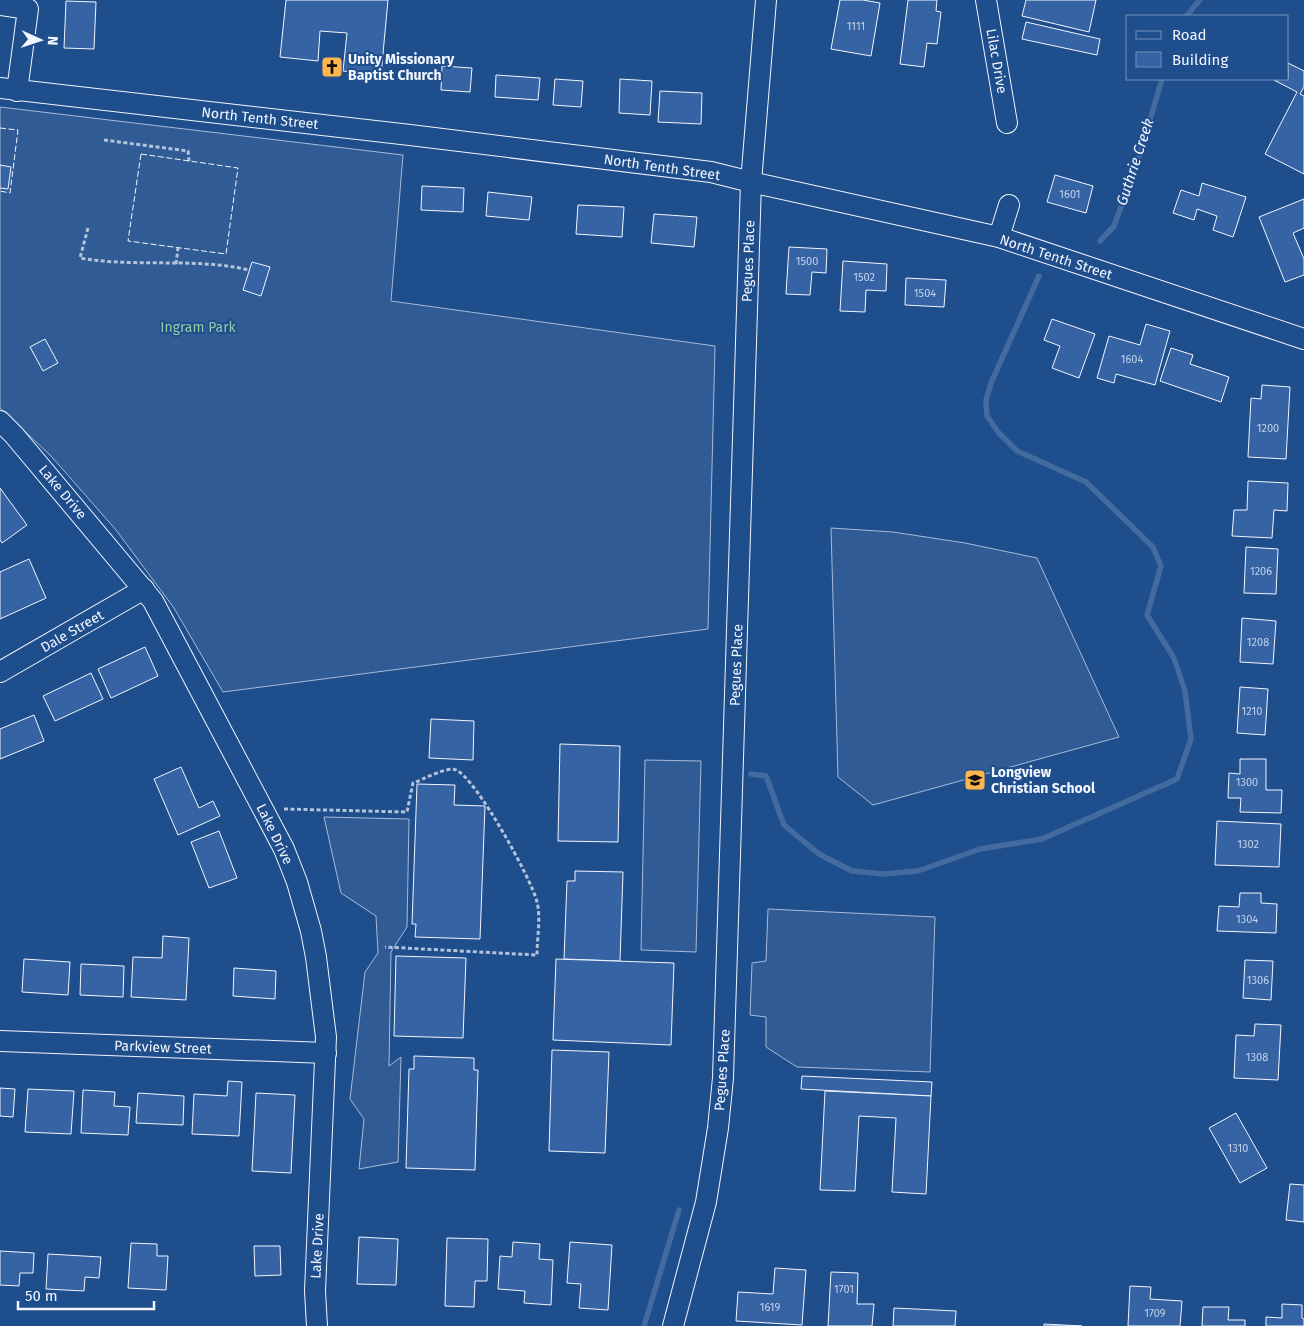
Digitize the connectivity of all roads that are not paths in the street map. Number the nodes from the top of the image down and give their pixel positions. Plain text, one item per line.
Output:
1 (766, 0) edge
2 (986, 0) edge
3 (0, 5) edge
4 (8, 90) edge
5 (1007, 123) dead end
6 (751, 182) junction
7 (1009, 205) dead end
8 (1000, 237) junction
9 (1304, 339) edge
10 (0, 421) edge
11 (144, 589) junction
12 (0, 672) edge
13 (0, 1040) edge
14 (326, 1053) junction
15 (317, 1326) edge
16 (673, 1326) edge

1 - 6 street, Pegues Place
2 - 5 street, Lilac Drive
3 - 4 street
4 - 6 street, North Tenth Street
6 - 8 street, North Tenth Street
6 - 16 street, Pegues Place
7 - 8 street
8 - 9 street, North Tenth Street
10 - 11 street, Lake Drive
11 - 12 street, Dale Street
11 - 14 street, Lake Drive
13 - 14 street, Parkview Street
14 - 15 street, Lake Drive

